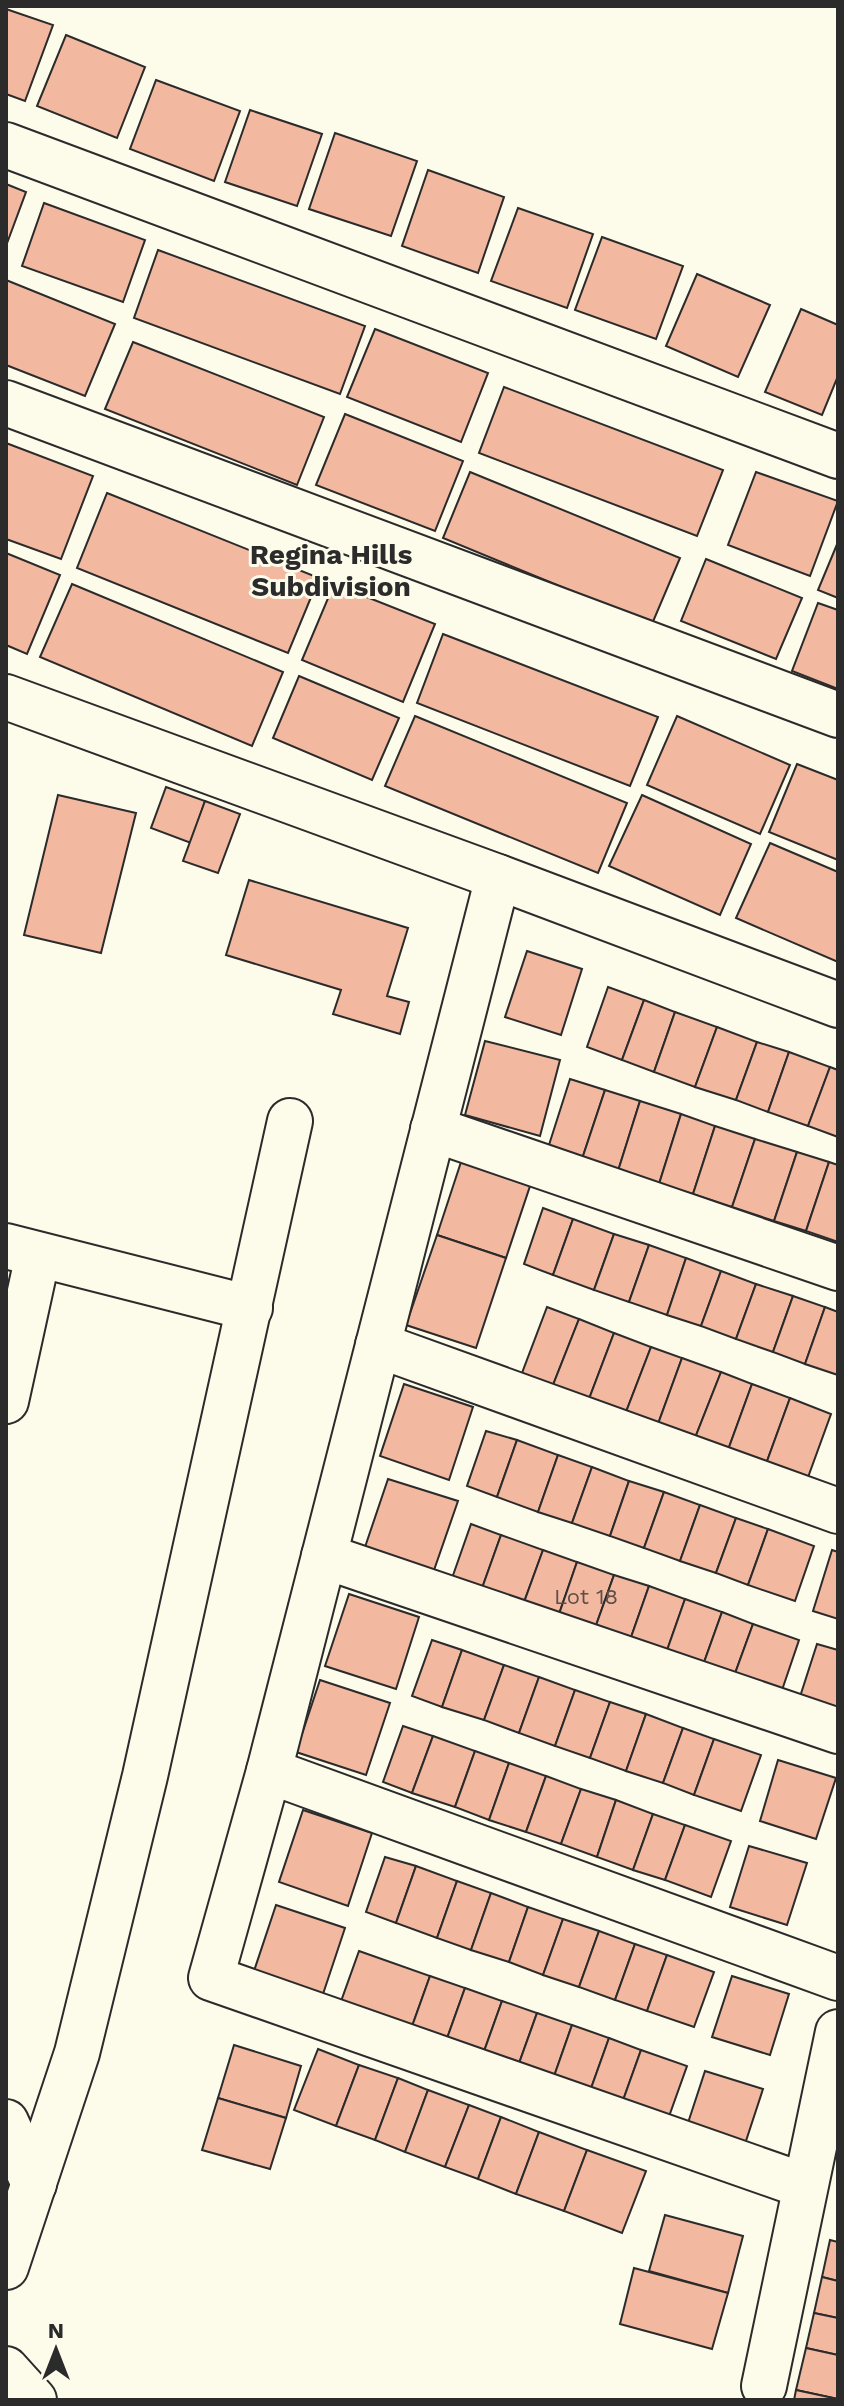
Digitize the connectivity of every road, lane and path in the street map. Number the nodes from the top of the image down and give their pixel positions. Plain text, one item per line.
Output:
1 (6, 145) edge
2 (6, 403) edge
3 (838, 456) edge
4 (6, 697) edge
5 (838, 715) edge
6 (498, 877) junction
7 (838, 1005) edge
8 (290, 1121) dead end
9 (433, 1129) junction
10 (22, 1250) edge
11 (838, 1268) edge
12 (250, 1308) junction
13 (378, 1345) junction
14 (6, 1401) edge
15 (838, 1511) edge
16 (324, 1556) junction
17 (838, 1731) edge
18 (269, 1771) junction
19 (838, 1978) edge
20 (838, 2032) edge
21 (6, 2122) edge
22 (34, 2184) junction
23 (805, 2186) junction
24 (6, 2267) edge
25 (6, 2369) edge
26 (764, 2386) dead end
27 (34, 2400) edge

1 - 3 main road
2 - 5 main road
4 - 6 main road
6 - 7 main road
6 - 9 main road
8 - 12 main road
9 - 11 main road
9 - 13 main road
10 - 12 main road
10 - 14 main road
12 - 22 main road
13 - 15 main road
13 - 16 main road
16 - 17 main road
16 - 18 main road
18 - 19 main road
18 - 23 main road
20 - 23 main road
21 - 22 main road
22 - 24 main road
23 - 26 main road
25 - 27 main road

